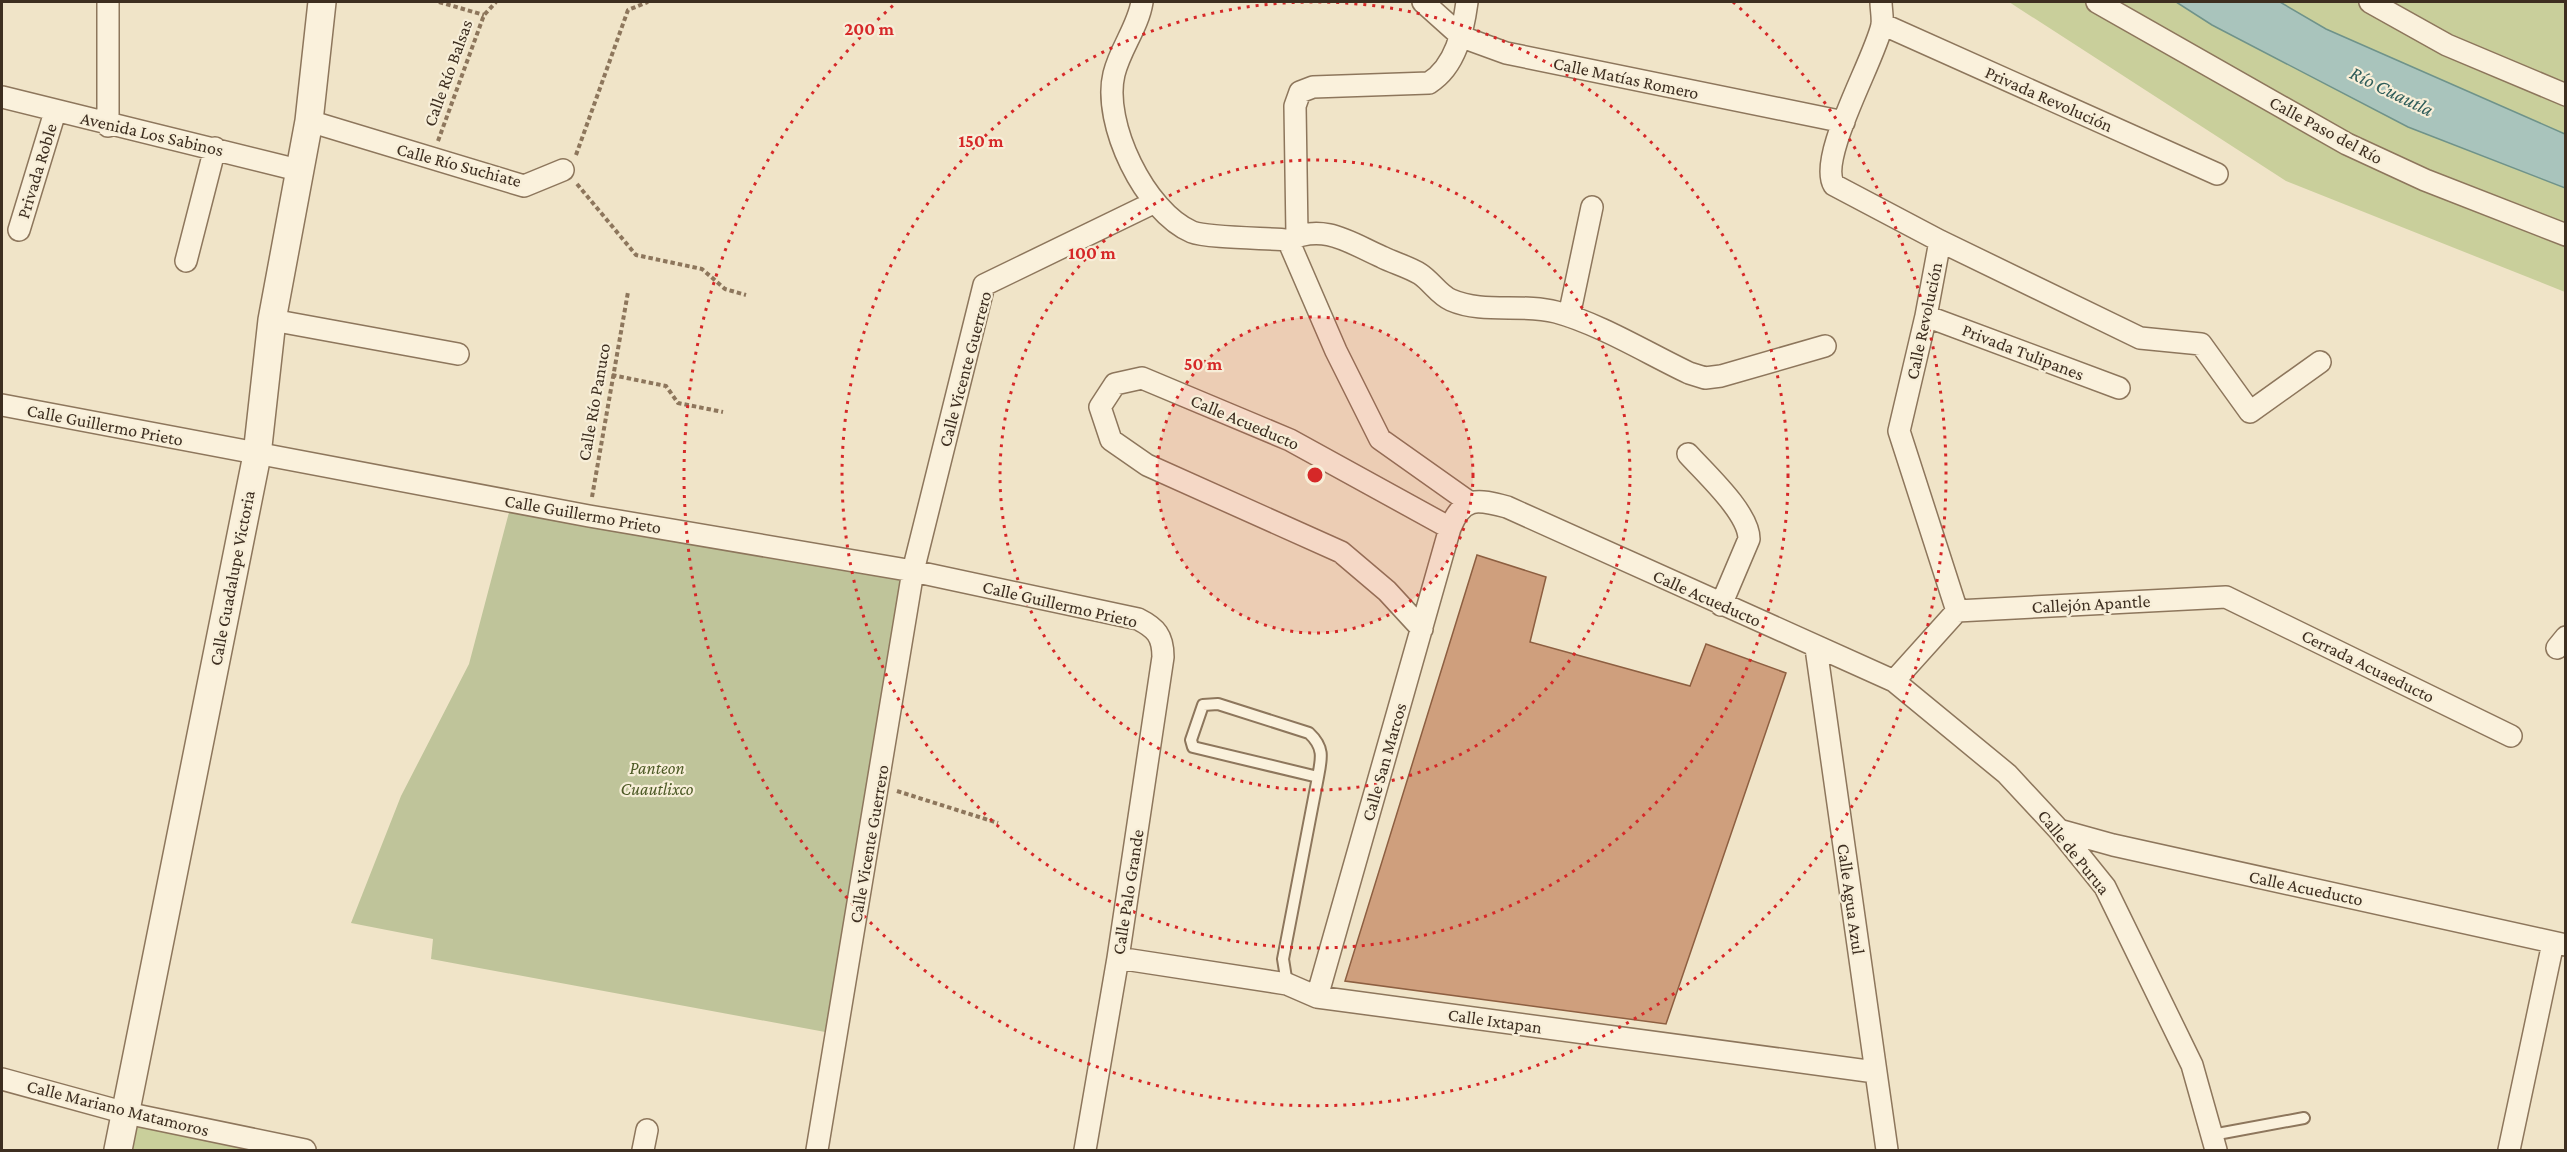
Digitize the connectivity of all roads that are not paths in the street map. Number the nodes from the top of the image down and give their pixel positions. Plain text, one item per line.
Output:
1 (108, 2) edge
2 (322, 2) edge
3 (1142, 2) edge
4 (1424, 2) edge
5 (1467, 2) edge
6 (1881, 2) edge
7 (2097, 2) edge
8 (2370, 2) edge
9 (1882, 24) junction
10 (1462, 37) junction
11 (2565, 95) edge
12 (2, 98) edge
13 (55, 112) junction
14 (309, 121) junction
15 (1844, 122) junction
16 (108, 126) junction
17 (215, 148) junction
18 (563, 170) road end
19 (302, 171) junction
20 (2217, 174) dead end
21 (1153, 203) junction
22 (1592, 207) dead end
23 (19, 230) dead end
24 (2565, 235) edge
25 (1293, 237) junction
26 (1940, 242) junction
27 (186, 261) dead end
28 (1569, 316) junction
29 (1926, 316) junction
30 (272, 320) junction
31 (1825, 346) dead end
32 (458, 354) dead end
33 (2320, 362) dead end
34 (2119, 388) dead end
35 (2, 405) edge
36 (1688, 454) dead end
37 (256, 455) junction
38 (1469, 502) junction
39 (1450, 528) junction
40 (913, 571) junction
41 (2226, 597) joint
42 (1721, 605) junction
43 (1957, 611) junction
44 (1422, 629) junction
45 (1160, 634) joint
46 (1816, 648) junction
47 (1894, 681) junction
48 (2511, 735) dead end
49 (1318, 777) junction
50 (2059, 830) junction
51 (2561, 941) edge
52 (1118, 958) junction
53 (1287, 984) junction
54 (1317, 997) junction
55 (1875, 1072) junction
56 (2, 1079) edge
57 (126, 1113) junction
58 (2304, 1118) dead end
59 (647, 1130) dead end
60 (2214, 1143) edge
61 (118, 1150) edge
62 (305, 1150) edge
63 (643, 1150) edge
64 (817, 1150) edge
65 (1085, 1150) edge
66 (1887, 1150) edge
67 (2509, 1150) edge

1 - 16 street
2 - 14 street, Calle Guadalupe Victoria
3 - 21 street
4 - 10 street, Calle Matías Romero
5 - 10 street
6 - 9 street, Calle Revolución
7 - 24 street, Calle Paso del Río
8 - 11 street
9 - 15 street, Calle Revolución
9 - 20 street, Privada Revolución
10 - 15 street, Calle Matías Romero
10 - 25 street
12 - 13 street, Avenida Los Sabinos
13 - 16 street, Avenida Los Sabinos
13 - 23 street, Privada Roble
14 - 18 street, Calle Río Suchiate
14 - 19 street, Calle Guadalupe Victoria
15 - 26 street, Calle Revolución
16 - 17 street, Avenida Los Sabinos
17 - 19 street, Avenida Los Sabinos
17 - 27 street
19 - 30 street, Calle Guadalupe Victoria
21 - 25 street
21 - 40 street, Calle Vicente Guerrero
22 - 28 street
25 - 28 street
25 - 38 street
26 - 29 street, Calle Revolución
26 - 33 street
28 - 31 street
29 - 34 street, Privada Tulipanes
29 - 43 street, Calle Revolución
30 - 32 street
30 - 37 street, Calle Guadalupe Victoria
35 - 37 street, Calle Guillermo Prieto
36 - 42 street
37 - 40 street, Calle Guillermo Prieto
37 - 57 street, Calle Guadalupe Victoria
38 - 39 street
38 - 42 street, Calle Acueducto
39 - 44 street, Calle San Marcos
39 - 44 street, Calle Acueducto
40 - 45 street, Calle Guillermo Prieto
40 - 64 street, Calle Vicente Guerrero
41 - 43 street, Callejón Apantle
41 - 48 street, Cerrada Acuaeducto
42 - 46 street, Calle Acueducto
43 - 47 street
44 - 54 street, Calle San Marcos
45 - 52 street, Calle Palo Grande
46 - 47 street, Calle de Purua
46 - 55 street, Calle Agua Azul
47 - 50 street, Calle de Purua
49 - 49 lane
49 - 53 lane
50 - 51 street, Calle Acueducto
50 - 60 street, Calle de Purua
51 - 67 street
52 - 53 street, Calle Ixtapan
52 - 65 street, Calle Palo Grande
53 - 54 street, Calle Ixtapan
54 - 55 street, Calle Ixtapan
55 - 66 street, Calle Agua Azul
56 - 57 street, Calle Mariano Matamoros
57 - 61 street, Calle Guadalupe Victoria
57 - 62 street, Calle Mariano Matamoros
58 - 60 lane
59 - 63 street

